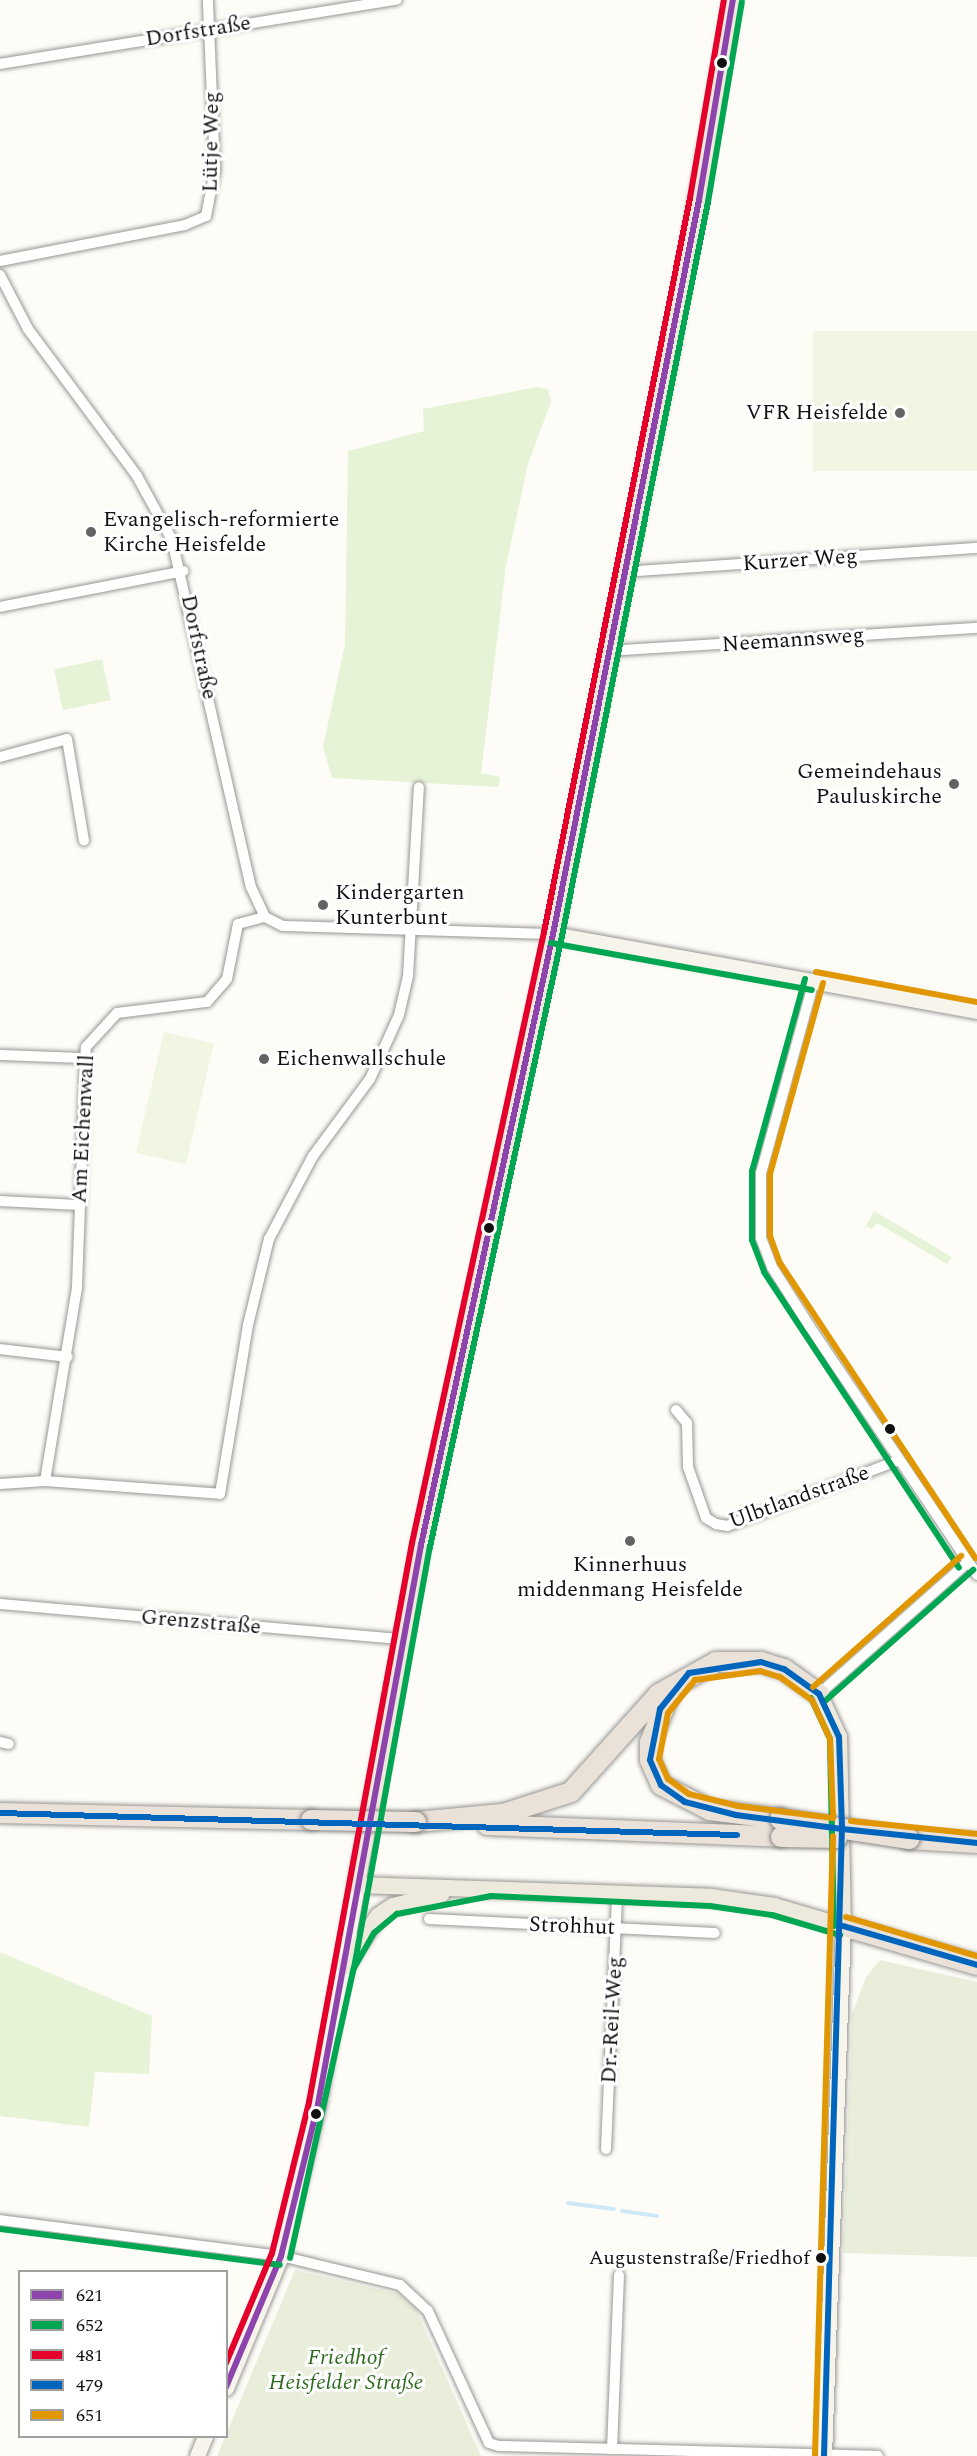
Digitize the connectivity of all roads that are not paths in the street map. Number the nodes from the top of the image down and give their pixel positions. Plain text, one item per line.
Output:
1 (208, 0) edge
2 (397, 0) edge
3 (734, 0) edge
4 (210, 28) junction
5 (0, 64) edge
6 (0, 261) edge
7 (0, 275) edge
8 (977, 548) edge
9 (183, 572) junction
10 (624, 572) junction
11 (0, 607) edge
12 (977, 628) edge
13 (608, 651) junction
14 (0, 757) edge
15 (419, 787) dead end
16 (84, 841) dead end
17 (265, 917) junction
18 (411, 929) junction
19 (553, 934) junction
20 (814, 981) junction
21 (977, 1011) edge
22 (0, 1055) edge
23 (83, 1058) junction
24 (0, 1201) edge
25 (78, 1205) junction
26 (0, 1349) edge
27 (68, 1357) junction
28 (676, 1410) dead end
29 (899, 1460) junction
30 (45, 1480) junction
31 (0, 1484) edge
32 (967, 1563) junction
33 (977, 1575) edge
34 (0, 1604) edge
35 (402, 1639) junction
36 (689, 1674) junction
37 (819, 1694) junction
38 (0, 1813) edge
39 (416, 1822) junction
40 (780, 1828) junction
41 (977, 1843) edge
42 (357, 1885) junction
43 (490, 1887) junction
44 (617, 1892) junction
45 (429, 1919) dead end
46 (843, 1926) junction
47 (617, 1928) junction
48 (715, 1933) dead end
49 (977, 1965) edge
50 (345, 1966) junction
51 (606, 2149) dead end
52 (0, 2220) edge
53 (281, 2256) junction
54 (619, 2275) dead end
55 (228, 2383) edge
56 (204, 2438) edge
57 (612, 2449) junction
58 (824, 2455) edge
59 (197, 2456) edge
60 (878, 2456) edge

1 - 4 street, Lütje Weg
2 - 4 street, Dorfstraße
3 - 10 main road
4 - 5 street, Dorfstraße
4 - 6 street, Lütje Weg
7 - 9 street, Dorfstraße
8 - 10 street, Kurzer Weg
9 - 11 street
9 - 17 street, Dorfstraße
10 - 13 main road
12 - 13 street, Neemannsweg
13 - 19 main road
14 - 16 street
15 - 18 street
17 - 18 street
17 - 23 street, Am Eichenwall
18 - 19 street
18 - 30 street
19 - 20 street
19 - 35 main road
20 - 21 street
20 - 29 street
22 - 23 street
23 - 25 street, Am Eichenwall
24 - 25 street
25 - 27 street, Am Eichenwall
26 - 27 street
27 - 30 street, Am Eichenwall
28 - 29 street, Ulbtlandstraße
29 - 32 street
30 - 31 street
32 - 33 street
32 - 37 street
34 - 35 street, Grenzstraße
35 - 42 main road
36 - 37 highway
36 - 39 highway
36 - 40 highway
37 - 46 main road
38 - 39 highway, bridge
39 - 40 highway
40 - 41 highway, bridge
42 - 43 main road, Strohhut
42 - 50 street
43 - 44 main road, Strohhut
43 - 50 main road
44 - 46 main road, Strohhut
44 - 47 street, Dr.-Reil-Weg
45 - 47 street, Strohhut
46 - 49 highway
46 - 58 street
47 - 48 street, Strohhut
47 - 51 street, Dr.-Reil-Weg
50 - 53 street
52 - 53 street
53 - 55 street
53 - 57 street
54 - 57 street
56 - 59 street
57 - 58 street
58 - 60 street

